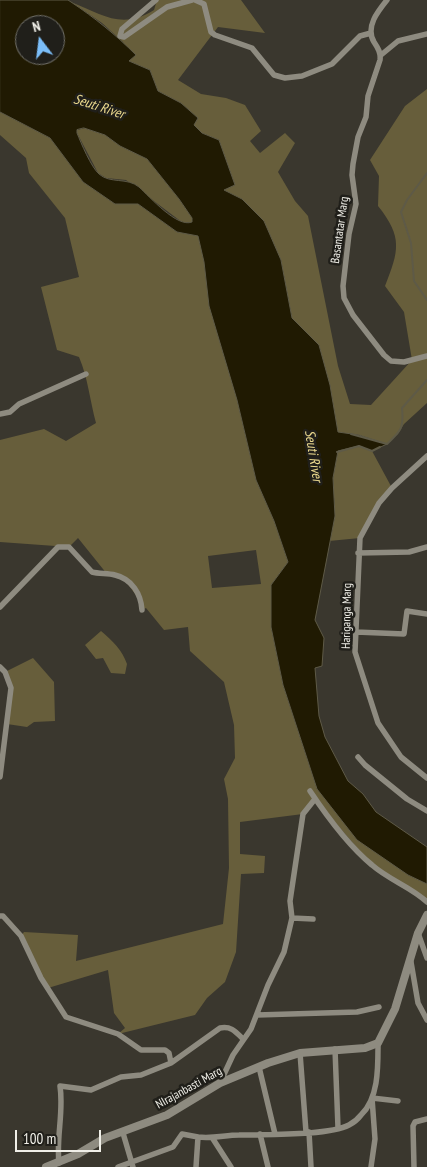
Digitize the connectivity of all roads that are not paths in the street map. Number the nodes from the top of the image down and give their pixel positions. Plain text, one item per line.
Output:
1 (156, 0) edge
2 (193, 0) edge
3 (388, 0) edge
4 (370, 32) junction
5 (427, 34) edge
6 (381, 55) junction
7 (427, 356) edge
8 (86, 374) dead end
9 (0, 414) edge
10 (427, 456) edge
11 (427, 547) edge
12 (358, 553) junction
13 (0, 607) edge
14 (142, 610) dead end
15 (427, 614) edge
16 (356, 632) junction
17 (0, 667) edge
18 (358, 757) dead end
19 (0, 776) edge
20 (427, 778) edge
21 (310, 791) dead end
22 (315, 799) junction
23 (427, 811) edge
24 (427, 902) edge
25 (0, 916) edge
26 (292, 918) junction
27 (314, 919) dead end
28 (426, 919) edge
29 (418, 934) junction
30 (427, 958) edge
31 (411, 962) junction
32 (379, 1007) dead end
33 (257, 1015) junction
34 (427, 1020) edge
35 (243, 1039) junction
36 (378, 1043) junction
37 (336, 1049) junction
38 (300, 1053) junction
39 (171, 1063) junction
40 (259, 1068) junction
41 (220, 1083) junction
42 (372, 1098) junction
43 (398, 1101) dead end
44 (427, 1119) edge
45 (338, 1128) junction
46 (308, 1132) junction
47 (123, 1133) junction
48 (260, 1134) junction
49 (274, 1134) junction
50 (198, 1136) junction
51 (213, 1139) junction
52 (60, 1164) junction
53 (132, 1165) edge
54 (46, 1167) edge
55 (118, 1167) edge
56 (196, 1167) edge
57 (231, 1167) edge
58 (268, 1167) edge
59 (311, 1167) edge
60 (371, 1167) edge
61 (414, 1167) edge

1 - 2 street
2 - 4 street
3 - 4 street
4 - 6 street
5 - 6 street
6 - 7 street, Basantatar Marg
8 - 9 street
10 - 12 street, Hariganga Marg
11 - 12 street
12 - 16 street, Hariganga Marg
13 - 14 street
15 - 16 street
16 - 20 street, Hariganga Marg
17 - 19 street
18 - 23 street
21 - 22 street
22 - 24 street
22 - 26 street
25 - 39 street
26 - 27 street
26 - 33 street
28 - 29 street
29 - 30 street
29 - 31 street
31 - 34 street
31 - 36 street
32 - 33 street
33 - 35 street
35 - 39 street
35 - 41 street
36 - 37 street, NIrajanbasti Marg
36 - 42 street
37 - 38 street, NIrajanbasti Marg
37 - 45 street
38 - 40 street, NIrajanbasti Marg
38 - 46 street
39 - 52 street
40 - 41 street, NIrajanbasti Marg
40 - 49 street
41 - 47 street, NIrajanbasti Marg
42 - 43 street
42 - 45 street
42 - 60 street
44 - 61 street
45 - 46 street
46 - 49 street
46 - 59 street
47 - 52 street, NIrajanbasti Marg
47 - 53 street
48 - 49 street
48 - 51 street
48 - 58 street
50 - 51 street
50 - 53 street
50 - 56 street
51 - 57 street
52 - 54 street, NIrajanbasti Marg
53 - 55 street

